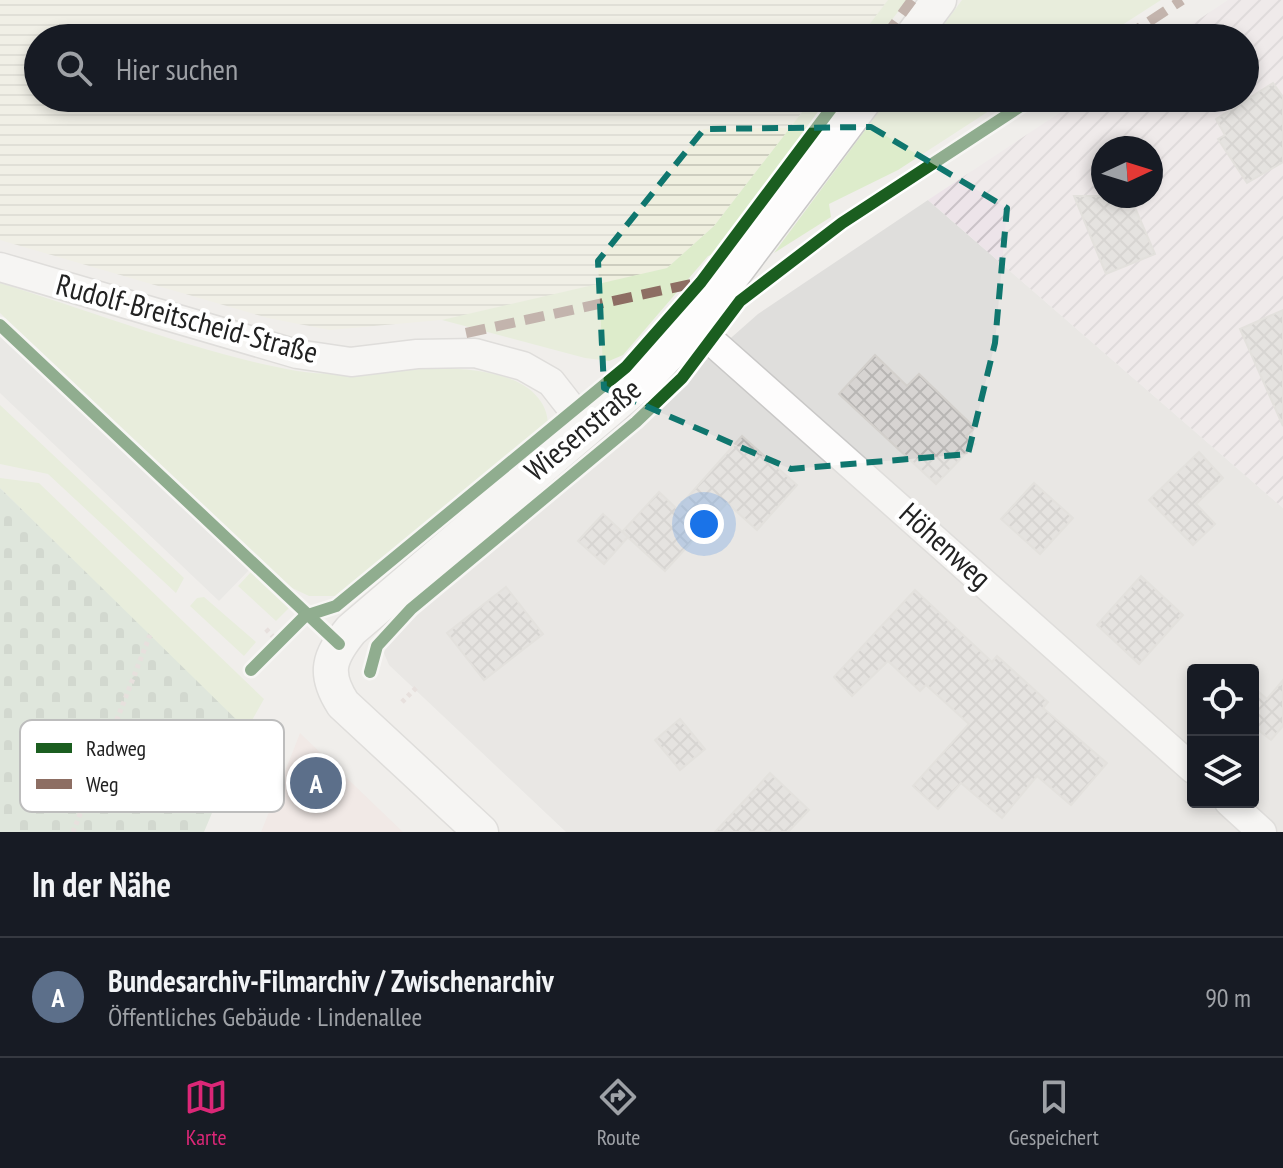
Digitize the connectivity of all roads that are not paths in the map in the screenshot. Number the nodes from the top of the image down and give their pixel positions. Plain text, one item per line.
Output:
1 (939, 0) edge
2 (921, 24) edge
3 (855, 112) edge
4 (0, 267) edge
5 (692, 329) junction
6 (587, 428) junction
7 (1187, 764) edge
8 (1236, 808) edge
9 (481, 832) edge
10 (1262, 832) edge

1 - 2 street
3 - 5 street, Wiesenstraße
4 - 6 street, Rudolf-Breitscheid-Straße
5 - 6 street, Wiesenstraße
5 - 7 street, Höhenweg
6 - 9 street, Wiesenstraße
8 - 10 street

